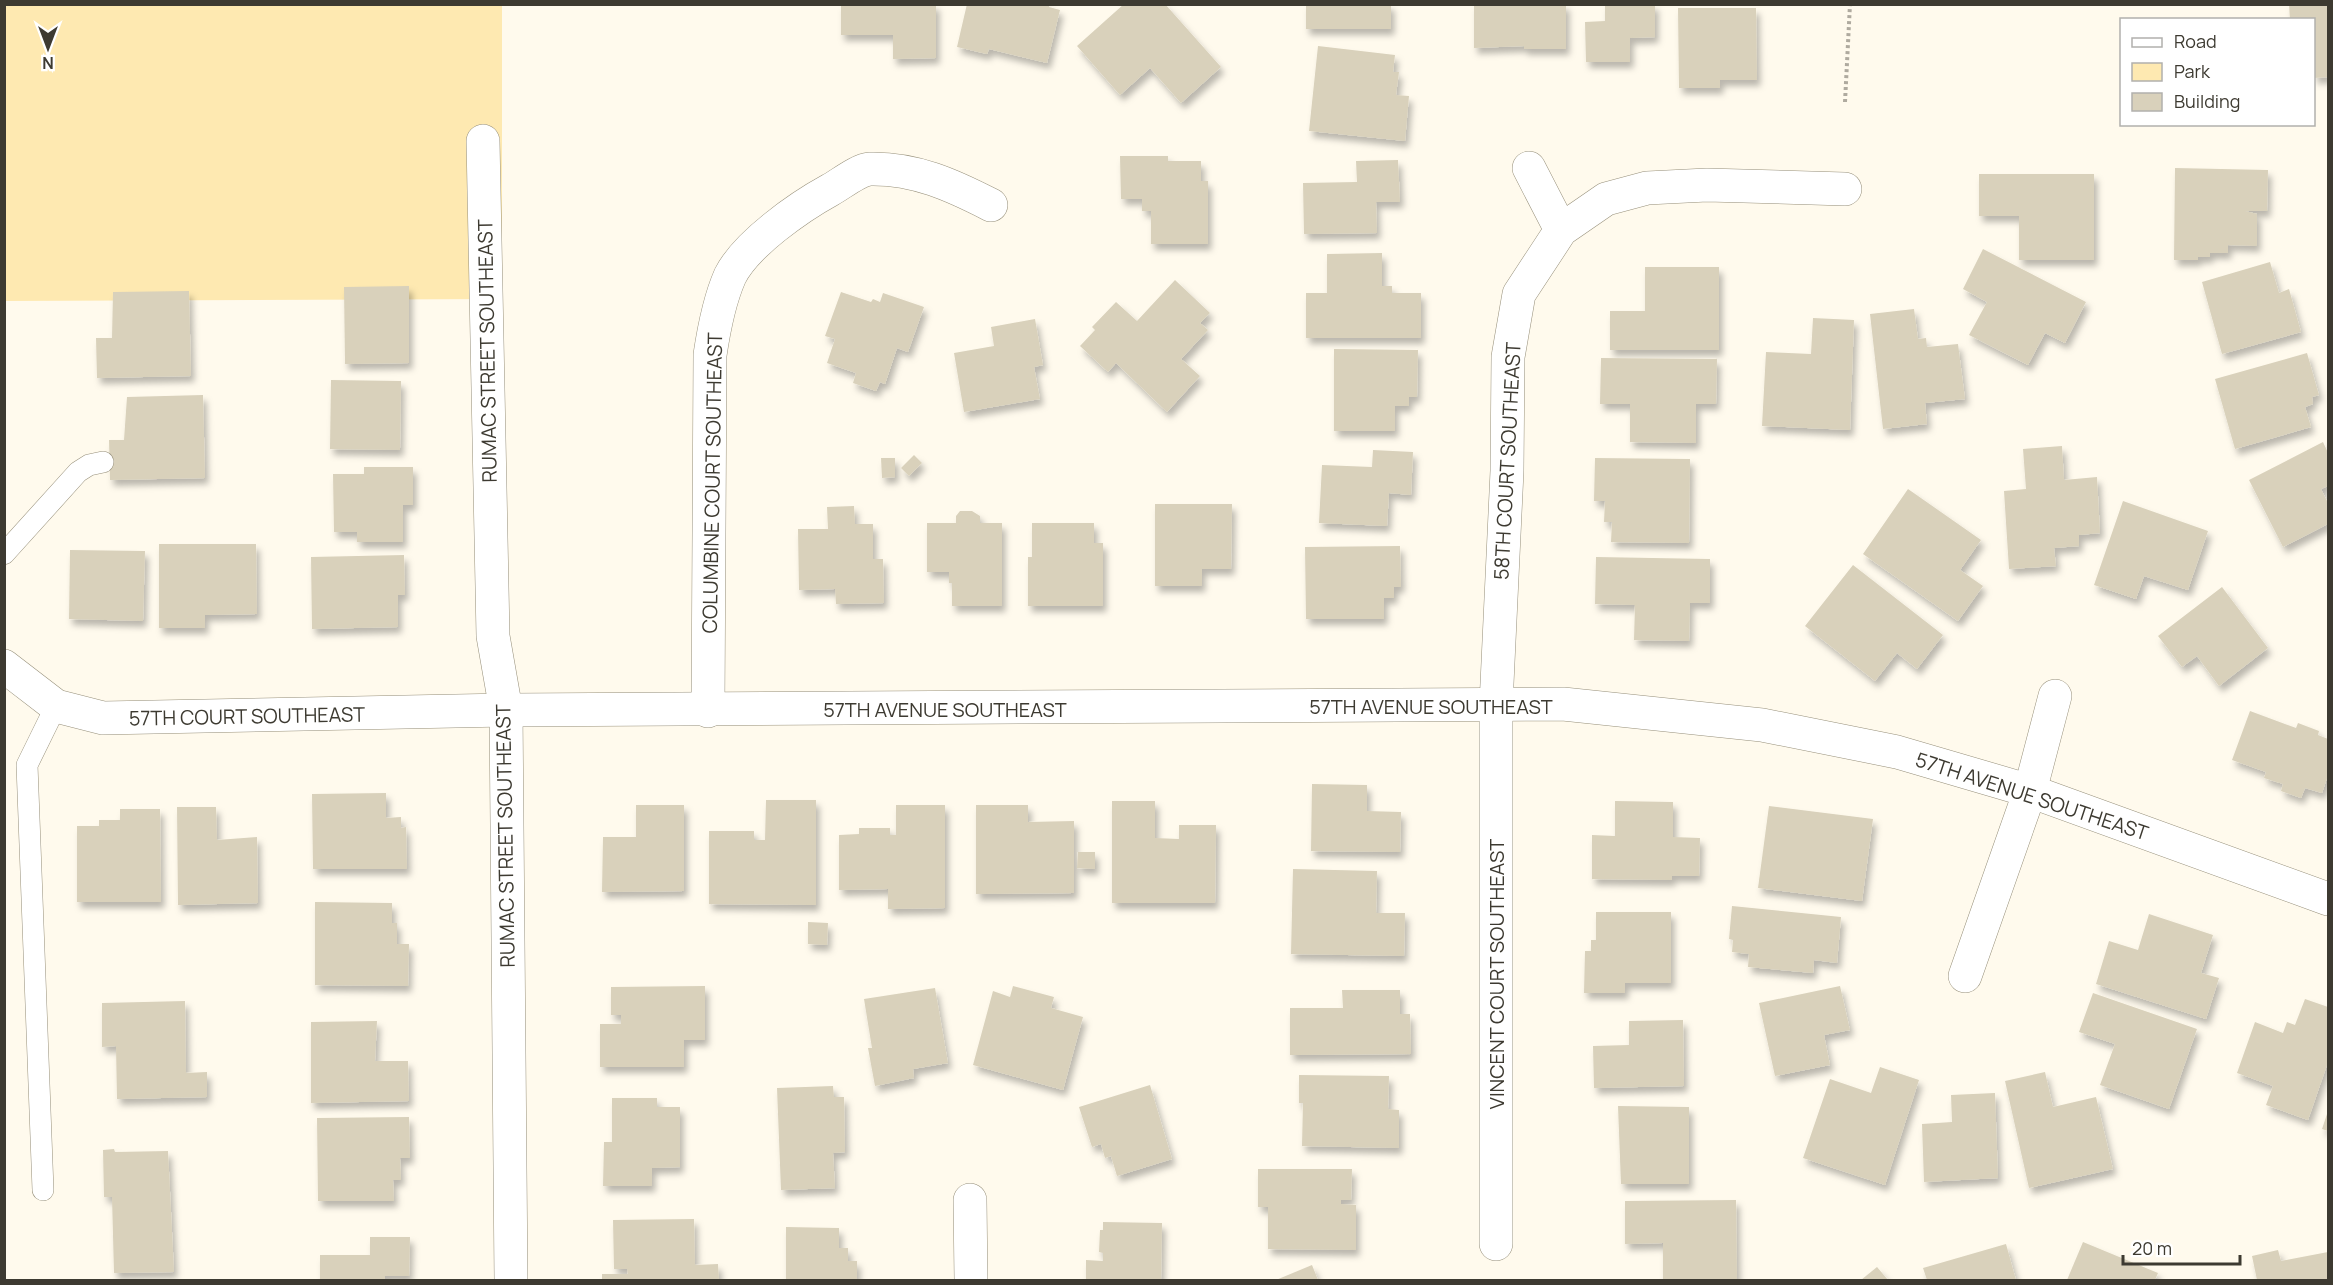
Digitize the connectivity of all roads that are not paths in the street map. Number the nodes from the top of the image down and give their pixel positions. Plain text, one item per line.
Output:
1 (483, 141) dead end
2 (1529, 168) dead end
3 (1845, 189) dead end
4 (991, 205) dead end
5 (1561, 230) junction
6 (103, 462) dead end
7 (4, 554) edge
8 (4, 666) edge
9 (2055, 696) dead end
10 (1496, 705) junction
11 (56, 706) junction
12 (506, 710) junction
13 (708, 711) junction
14 (2030, 791) junction
15 (2328, 899) edge
16 (1965, 976) dead end
17 (43, 1190) dead end
18 (970, 1200) dead end
19 (1496, 1244) dead end
20 (511, 1281) edge
21 (971, 1281) edge

1 - 12 street, RUMAC STREET SOUTHEAST
2 - 5 street
3 - 5 street, 58TH COURT SOUTHEAST
4 - 13 street, COLUMBINE COURT SOUTHEAST
5 - 10 street, 58TH COURT SOUTHEAST
6 - 7 lane
8 - 11 street, 57TH COURT SOUTHEAST
9 - 14 street
10 - 13 street, 57TH AVENUE SOUTHEAST
10 - 14 street, 57TH AVENUE SOUTHEAST
10 - 19 street, VINCENT COURT SOUTHEAST
11 - 12 street, 57TH COURT SOUTHEAST
11 - 17 lane
12 - 13 street, 57TH AVENUE SOUTHEAST
12 - 20 street, RUMAC STREET SOUTHEAST
14 - 15 street, 57TH AVENUE SOUTHEAST
14 - 16 street
18 - 21 street

